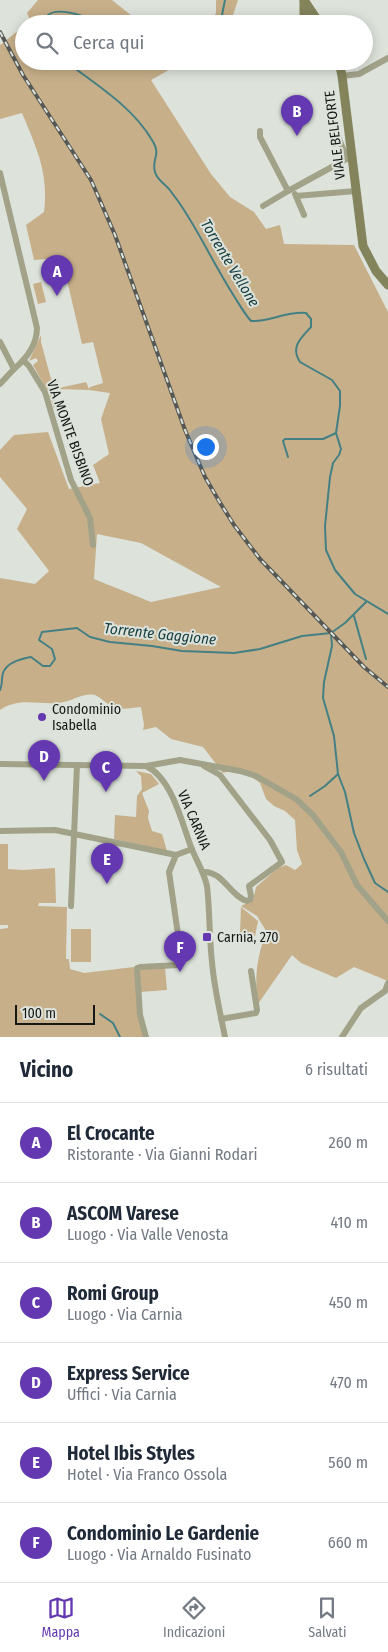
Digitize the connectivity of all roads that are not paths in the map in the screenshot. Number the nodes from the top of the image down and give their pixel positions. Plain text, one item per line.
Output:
1 (304, 0) edge
2 (308, 12) junction
3 (307, 15) edge
4 (311, 15) edge
5 (388, 58) edge
6 (373, 66) edge
7 (338, 70) edge
8 (341, 70) edge
9 (366, 70) edge
10 (342, 76) junction
11 (260, 131) dead end
12 (334, 144) dead end
13 (350, 156) junction
14 (0, 173) edge
15 (291, 190) junction
16 (356, 191) junction
17 (296, 196) junction
18 (263, 206) dead end
19 (304, 215) dead end
20 (385, 282) edge
21 (388, 291) edge
22 (0, 342) edge
23 (24, 361) junction
24 (14, 369) junction
25 (0, 384) edge
26 (93, 546) dead end
27 (196, 762) junction
28 (0, 764) edge
29 (77, 765) junction
30 (146, 766) junction
31 (0, 831) edge
32 (74, 834) junction
33 (192, 849) junction
34 (176, 855) junction
35 (203, 872) junction
36 (71, 906) dead end
37 (388, 921) edge
38 (251, 971) dead end
39 (388, 983) edge
40 (221, 1019) junction
41 (146, 1037) edge
42 (225, 1037) edge
43 (342, 1037) edge

1 - 2 main road
2 - 3 main road
2 - 4 main road
5 - 6 street
7 - 10 main road, VIALE BELFORTE
8 - 10 main road, VIALE BELFORTE
9 - 10 street
10 - 13 main road, VIALE BELFORTE
11 - 15 street
12 - 13 street
13 - 15 street
13 - 16 main road, VIALE BELFORTE
14 - 23 street
15 - 17 street
15 - 18 street
16 - 17 street, VIALE BELFORTE
16 - 20 main road, VIALE BELFORTE
17 - 19 street
20 - 21 street
22 - 24 street
23 - 24 street
23 - 26 street, VIA MONTE BISBINO
24 - 25 street
27 - 30 street
27 - 35 street
27 - 37 street
28 - 29 street
29 - 30 street
29 - 32 street
30 - 33 street, VIA CARNIA
31 - 32 street
32 - 34 street
32 - 36 street
33 - 34 street
33 - 35 street, VIA CARNIA
34 - 41 street
35 - 40 street, VIA CARNIA
38 - 40 street
39 - 43 street
40 - 42 street, VIA CARNIA

